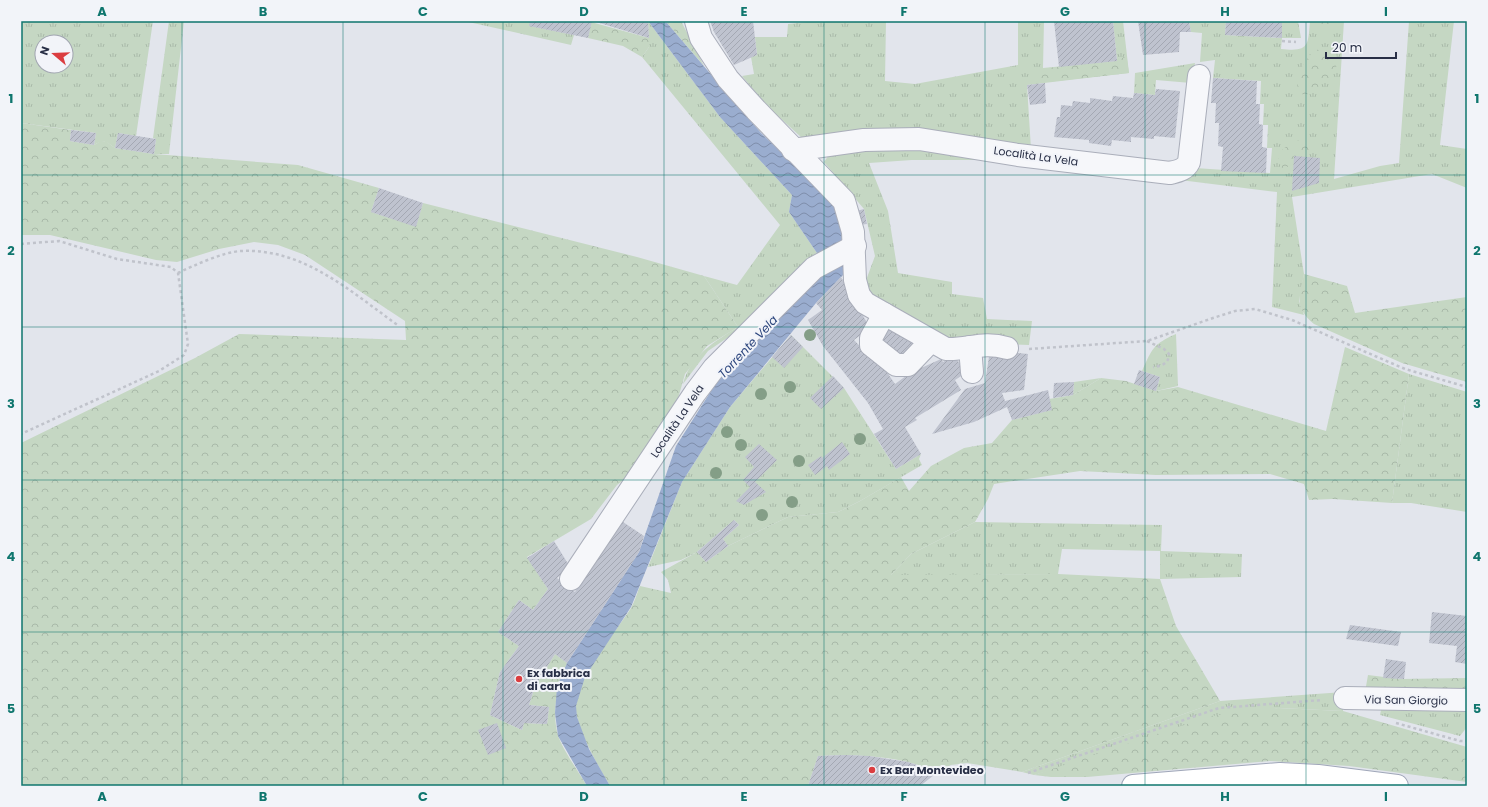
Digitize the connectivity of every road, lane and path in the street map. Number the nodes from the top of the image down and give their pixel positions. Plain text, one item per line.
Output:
1 (696, 21) edge
2 (1282, 41) dead end
3 (1296, 42) dead end
4 (1199, 76) dead end
5 (793, 150) junction
6 (21, 244) edge
7 (849, 249) junction
8 (178, 273) junction
9 (884, 314) junction
10 (399, 326) dead end
11 (1147, 341) junction
12 (930, 342) junction
13 (970, 347) junction
14 (1007, 348) joint
15 (1152, 368) dead end
16 (972, 372) dead end
17 (1467, 388) edge
18 (21, 434) edge
19 (571, 579) dead end
20 (1345, 698) joint
21 (1467, 700) edge
22 (1393, 722) dead end
23 (1467, 741) edge
24 (1028, 773) dead end
25 (1134, 786) edge
26 (1397, 786) edge

1 - 5 street
2 - 3 path
4 - 5 street, Località La Vela
5 - 7 street
6 - 8 path
7 - 9 street
7 - 19 street, Località La Vela
8 - 10 path
8 - 18 path
9 - 12 street
9 - 12 street
11 - 14 path
11 - 15 path
11 - 17 path
12 - 13 street
13 - 14 street
13 - 16 street
20 - 21 street, Via San Giorgio
20 - 24 path
22 - 23 path
25 - 26 main road

